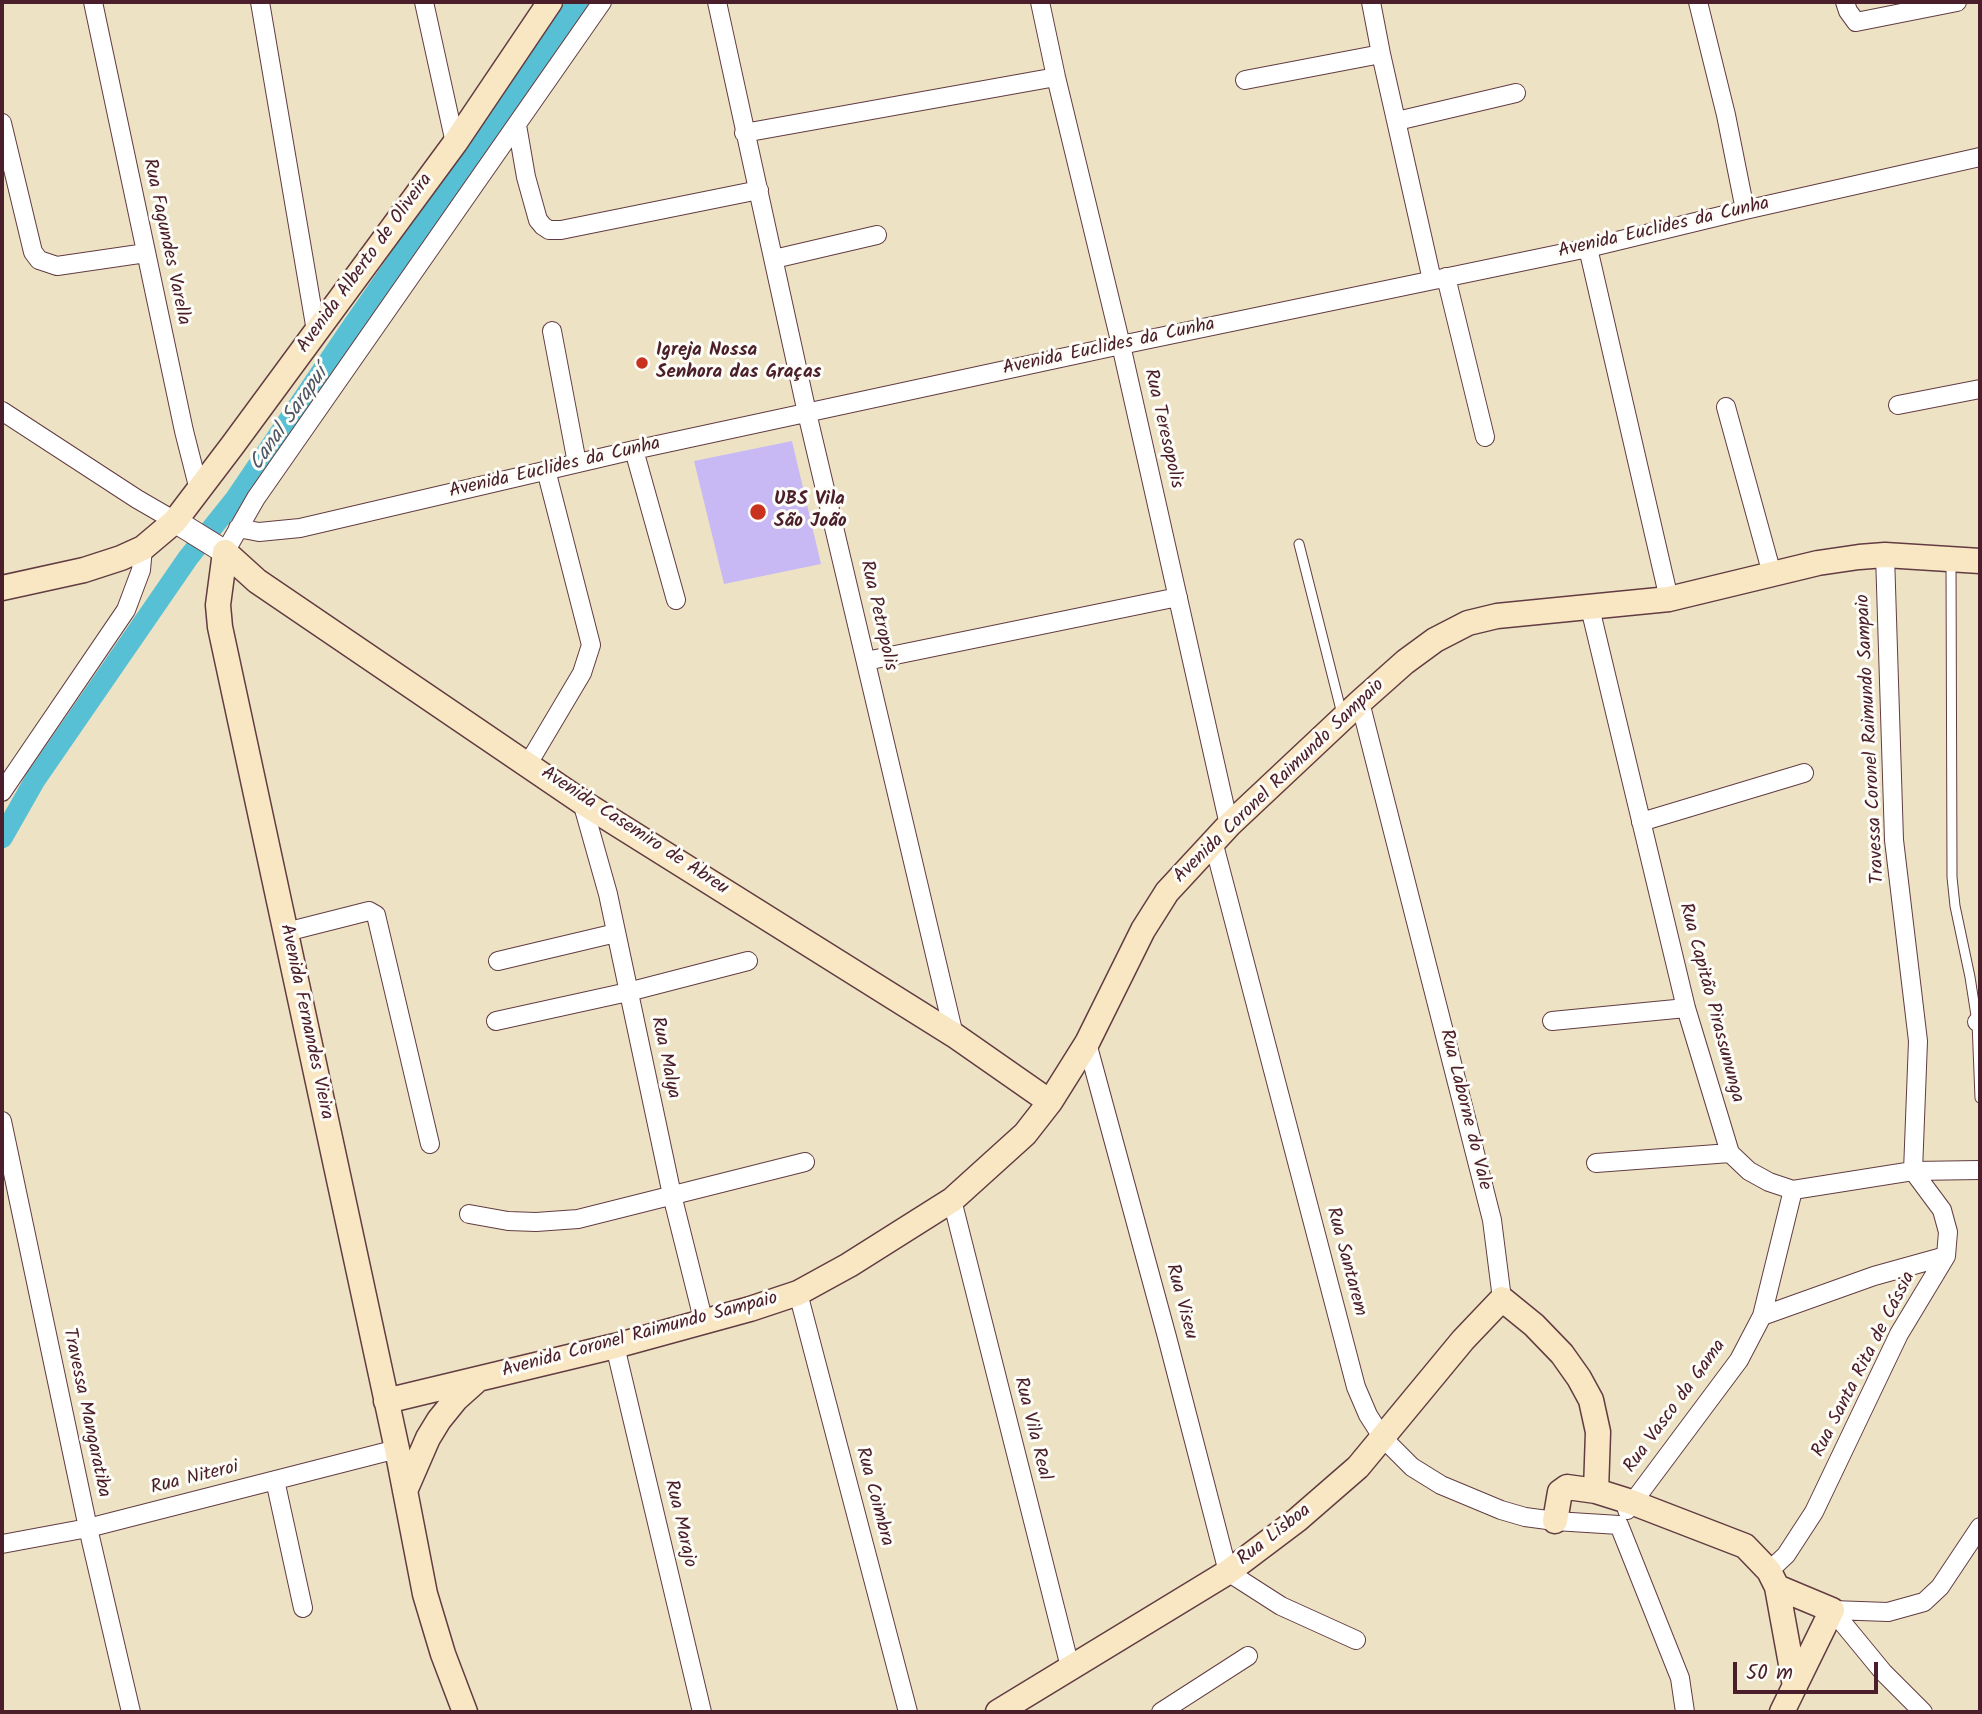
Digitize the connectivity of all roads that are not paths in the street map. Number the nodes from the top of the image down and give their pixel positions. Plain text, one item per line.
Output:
1 (93, 2) edge
2 (260, 2) edge
3 (424, 2) edge
4 (550, 2) edge
5 (602, 2) edge
6 (717, 2) edge
7 (1040, 2) edge
8 (1371, 2) edge
9 (1698, 2) edge
10 (1956, 2) edge
11 (1849, 10) edge
12 (1381, 54) junction
13 (1056, 77) junction
14 (1245, 80) dead end
15 (1516, 93) dead end
16 (1397, 121) junction
17 (2, 123) edge
18 (517, 125) junction
19 (744, 133) junction
20 (454, 143) junction
21 (4, 150) edge
22 (1980, 157) edge
23 (759, 190) junction
24 (1745, 209) junction
25 (877, 234) dead end
26 (1588, 248) junction
27 (146, 253) junction
28 (774, 259) junction
29 (1439, 279) junction
30 (316, 331) junction
31 (552, 331) dead end
32 (1121, 345) junction
33 (1980, 389) edge
34 (1898, 405) dead end
35 (1726, 407) dead end
36 (2, 411) edge
37 (807, 414) junction
38 (1485, 437) dead end
39 (634, 450) junction
40 (577, 463) junction
41 (546, 470) junction
42 (199, 490) junction
43 (182, 525) junction
44 (238, 528) junction
45 (1299, 544) dead end
46 (142, 548) junction
47 (219, 548) junction
48 (1885, 555) junction
49 (1951, 558) junction
50 (1980, 561) edge
51 (1772, 574) junction
52 (2, 588) edge
53 (1178, 597) junction
54 (1668, 599) junction
55 (676, 600) dead end
56 (1590, 608) junction
57 (866, 661) junction
58 (1352, 710) junction
59 (528, 764) junction
60 (1804, 773) dead end
61 (2, 792) edge
62 (583, 802) junction
63 (1641, 822) junction
64 (1221, 834) junction
65 (286, 932) junction
66 (616, 933) junction
67 (498, 961) dead end
68 (748, 961) dead end
69 (628, 992) junction
70 (1686, 1008) junction
71 (496, 1021) dead end
72 (1552, 1021) dead end
73 (1979, 1022) edge
74 (954, 1035) junction
75 (1087, 1043) junction
76 (1980, 1098) edge
77 (1050, 1102) junction
78 (2, 1121) edge
79 (430, 1144) dead end
80 (1730, 1153) junction
81 (806, 1162) dead end
82 (1596, 1163) dead end
83 (1980, 1170) edge
84 (1913, 1171) junction
85 (1794, 1190) junction
86 (672, 1195) junction
87 (952, 1200) junction
88 (469, 1214) dead end
89 (1946, 1256) junction
90 (798, 1293) junction
91 (1502, 1299) junction
92 (1762, 1316) junction
93 (704, 1323) junction
94 (615, 1346) junction
95 (478, 1379) junction
96 (386, 1401) junction
97 (1382, 1437) junction
98 (397, 1449) junction
99 (275, 1480) junction
100 (405, 1491) junction
101 (1596, 1491) junction
102 (1631, 1502) junction
103 (1555, 1521) junction
104 (1619, 1525) junction
105 (1980, 1527) edge
106 (88, 1528) junction
107 (2, 1544) edge
108 (1228, 1572) junction
109 (1773, 1579) junction
110 (303, 1608) dead end
111 (1832, 1610) junction
112 (1356, 1640) dead end
113 (1248, 1656) dead end
114 (1070, 1667) junction
115 (1795, 1686) junction
116 (1008, 1710) edge
117 (131, 1712) edge
118 (465, 1712) edge
119 (702, 1712) edge
120 (908, 1712) edge
121 (1161, 1712) edge
122 (1685, 1712) edge
123 (1782, 1712) edge
124 (1923, 1712) edge

1 - 27 street, Rua Fagundes Varella
2 - 30 street
3 - 20 street
4 - 20 main road, Avenida Alberto de Oliveira
5 - 18 street
6 - 19 street, Rua Petropolis
7 - 13 street, Rua Teresopolis
8 - 12 street
9 - 24 street
10 - 11 street
12 - 14 street
12 - 16 street
13 - 19 street
13 - 32 street, Rua Teresopolis
15 - 16 street
16 - 29 street
17 - 21 street
18 - 23 street
18 - 44 street
19 - 23 street, Rua Petropolis
20 - 30 main road, Avenida Alberto de Oliveira
21 - 27 street
22 - 24 street, Avenida Euclides da Cunha
23 - 28 street, Rua Petropolis
24 - 26 street, Avenida Euclides da Cunha
25 - 28 street
26 - 29 street, Avenida Euclides da Cunha
26 - 54 street
27 - 42 street, Rua Fagundes Varella
28 - 37 street, Rua Petropolis
29 - 32 street, Avenida Euclides da Cunha
29 - 38 street
30 - 42 main road, Avenida Alberto de Oliveira
31 - 40 street
32 - 37 street, Avenida Euclides da Cunha
32 - 53 street, Rua Teresopolis
33 - 34 street
35 - 51 street
36 - 43 street
37 - 39 street, Avenida Euclides da Cunha
37 - 57 street, Rua Petropolis
39 - 40 street, Avenida Euclides da Cunha
39 - 55 street
40 - 41 street, Avenida Euclides da Cunha
41 - 44 street, Avenida Euclides da Cunha
41 - 59 street
42 - 43 main road, Avenida Alberto de Oliveira
43 - 46 main road
43 - 47 street
44 - 47 street
45 - 58 lane
46 - 52 main road
46 - 61 street
47 - 59 main road, Avenida Casemiro de Abreu
47 - 65 main road, Avenida Fernandes Vieira
48 - 49 main road, Avenida Coronel Raimundo Sampaio
48 - 51 main road, Avenida Coronel Raimundo Sampaio
48 - 84 street, Travessa Coronel Raimundo Sampaio
49 - 50 main road, Avenida Coronel Raimundo Sampaio
49 - 73 lane
51 - 54 main road, Avenida Coronel Raimundo Sampaio
53 - 57 street
53 - 64 street, Rua Teresopolis
54 - 56 main road, Avenida Coronel Raimundo Sampaio
56 - 58 main road, Avenida Coronel Raimundo Sampaio
56 - 63 street, Rua Capitão Pirassununga
57 - 74 street, Rua Petropolis
58 - 64 main road, Avenida Coronel Raimundo Sampaio
58 - 91 street, Rua Laborne do Vale
59 - 62 main road, Avenida Casemiro de Abreu
60 - 63 street
62 - 66 street, Rua Malya
62 - 74 main road, Avenida Casemiro de Abreu
63 - 70 street, Rua Capitão Pirassununga
64 - 75 main road, Avenida Coronel Raimundo Sampaio
64 - 97 street, Rua Santarem
65 - 79 street
65 - 96 main road, Avenida Fernandes Vieira
66 - 67 street
66 - 69 street, Rua Malya
68 - 69 street
69 - 71 street
69 - 86 street, Rua Malya
70 - 72 street
70 - 80 street, Rua Capitão Pirassununga
73 - 76 lane
74 - 77 main road, Avenida Casemiro de Abreu
75 - 77 main road, Avenida Coronel Raimundo Sampaio
75 - 108 street, Rua Viseu
77 - 87 main road, Avenida Coronel Raimundo Sampaio
78 - 106 street, Travessa Mangaratiba
80 - 82 street
80 - 85 street
81 - 86 street
83 - 84 street
84 - 85 street
84 - 89 street
85 - 92 street, Rua Vasco da Gama
86 - 88 street
86 - 93 street, Rua Malya
87 - 90 main road, Avenida Coronel Raimundo Sampaio
87 - 114 street, Rua Vila Real
89 - 92 street
89 - 109 street, Rua Santa Rita de Cássia
90 - 93 main road, Avenida Coronel Raimundo Sampaio
90 - 120 street, Rua Coimbra
91 - 97 main road, Rua Lisboa
91 - 101 main road
92 - 102 street, Rua Vasco da Gama
93 - 94 main road, Avenida Coronel Raimundo Sampaio
94 - 95 main road, Avenida Coronel Raimundo Sampaio
94 - 119 street, Rua Marajo
95 - 96 main road, Avenida Coronel Raimundo Sampaio
95 - 100 main road
96 - 98 main road, Avenida Fernandes Vieira
97 - 103 street, Rua Santarem
97 - 108 main road, Rua Lisboa
98 - 99 street, Rua Niteroi
98 - 100 main road, Avenida Fernandes Vieira
99 - 106 street, Rua Niteroi
99 - 110 street
100 - 118 main road, Avenida Fernandes Vieira
101 - 102 main road
101 - 103 main road
102 - 104 street, Rua Vasco da Gama
102 - 109 main road
103 - 104 street, Rua Santarem
104 - 122 street
105 - 111 street
106 - 107 street, Rua Niteroi
106 - 117 street, Travessa Mangaratiba
108 - 112 street
108 - 114 main road, Rua Lisboa
109 - 111 main road
109 - 115 main road
111 - 115 main road
111 - 124 street
113 - 121 street
114 - 116 main road, Rua Lisboa
115 - 123 main road

